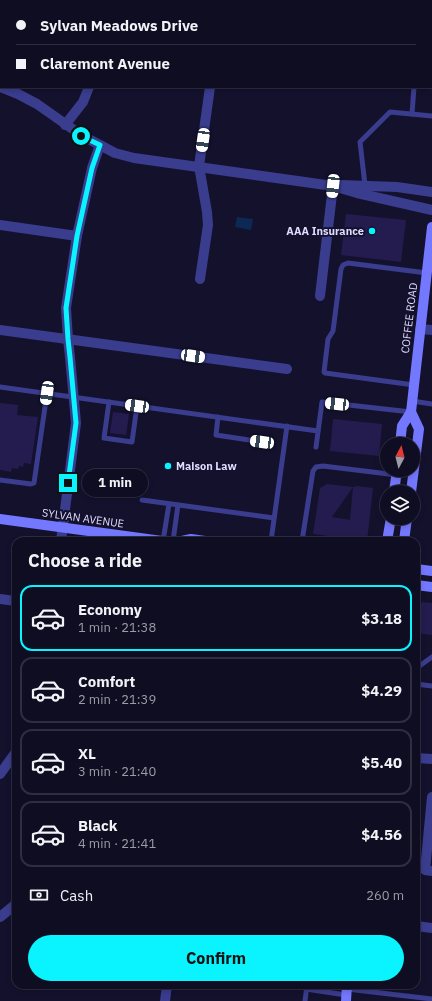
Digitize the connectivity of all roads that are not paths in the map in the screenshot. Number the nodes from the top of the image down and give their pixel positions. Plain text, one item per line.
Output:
1 (2, 88) edge
2 (89, 88) edge
3 (210, 88) edge
4 (414, 88) edge
5 (412, 114) junction
6 (432, 116) edge
7 (65, 125) junction
8 (100, 145) junction
9 (199, 166) junction
10 (364, 185) junction
11 (333, 186) junction
12 (432, 192) edge
13 (432, 210) edge
14 (0, 225) edge
15 (432, 227) edge
16 (77, 236) junction
17 (427, 273) junction
18 (200, 279) dead end
19 (320, 296) dead end
20 (420, 329) junction
21 (0, 330) edge
22 (432, 330) edge
23 (68, 339) junction
24 (287, 369) dead end
25 (414, 385) junction
26 (0, 387) edge
27 (47, 393) junction
28 (74, 397) junction
29 (412, 401) junction
30 (109, 402) junction
31 (432, 404) edge
32 (137, 406) junction
33 (412, 412) junction
34 (218, 417) junction
35 (286, 426) junction
36 (318, 431) junction
37 (401, 437) edge
38 (262, 442) dead end
39 (316, 447) dead end
40 (380, 471) edge
41 (0, 480) edge
42 (412, 485) edge
43 (142, 500) dead end
44 (169, 504) junction
45 (178, 505) junction
46 (274, 518) junction
47 (0, 519) edge
48 (390, 525) edge
49 (406, 525) edge
50 (62, 527) junction
51 (61, 537) edge
52 (122, 537) edge
53 (164, 537) edge
54 (174, 537) edge
55 (272, 537) edge
56 (303, 537) edge
57 (388, 537) edge
58 (405, 537) edge
59 (420, 570) edge
60 (432, 571) edge
61 (420, 586) edge
62 (432, 587) edge
63 (0, 599) edge
64 (12, 600) edge
65 (432, 657) edge
66 (420, 666) edge
67 (420, 684) edge
68 (432, 686) edge
69 (12, 758) edge
70 (420, 758) edge
71 (432, 759) edge
72 (0, 774) edge
73 (432, 797) edge
74 (432, 871) edge
75 (12, 907) edge
76 (0, 917) edge
77 (420, 926) edge
78 (432, 928) edge
79 (166, 989) edge
80 (306, 989) edge
81 (320, 989) edge
82 (347, 993) edge
83 (432, 999) edge
84 (165, 1001) edge
85 (305, 1001) edge

1 - 7 street
2 - 7 street
3 - 9 street
4 - 5 lane
5 - 6 lane
5 - 10 lane
7 - 8 street
8 - 9 street
8 - 16 street
9 - 11 street
9 - 18 street
10 - 11 street
10 - 12 street
11 - 13 street
11 - 19 street
14 - 16 street
15 - 17 main road, COFFEE ROAD
16 - 23 street
17 - 20 main road, COFFEE ROAD
17 - 25 lane
20 - 22 street
20 - 25 main road, COFFEE ROAD
21 - 23 street
23 - 24 street
23 - 28 street
25 - 29 main road, COFFEE ROAD
26 - 27 lane
27 - 28 lane
27 - 41 lane
28 - 30 lane
28 - 50 street
29 - 31 lane
29 - 33 main road, COFFEE ROAD
30 - 32 lane
30 - 32 lane
32 - 34 lane
33 - 36 lane
33 - 37 main road
33 - 42 main road, COFFEE ROAD
34 - 35 lane
34 - 38 lane
35 - 36 lane
35 - 46 lane
36 - 39 lane
40 - 56 lane
43 - 44 lane
44 - 45 lane
44 - 53 lane
45 - 46 lane
45 - 54 lane
46 - 55 lane
47 - 50 main road, SYLVAN AVENUE
48 - 57 main road
49 - 58 main road
50 - 51 street
50 - 52 main road, SYLVAN AVENUE
59 - 60 main road
61 - 62 main road
63 - 64 street
65 - 66 lane
67 - 68 lane
69 - 72 street
70 - 71 street
73 - 74 street
75 - 76 street
77 - 78 street
79 - 84 street
80 - 85 lane
81 - 82 lane
82 - 83 lane

